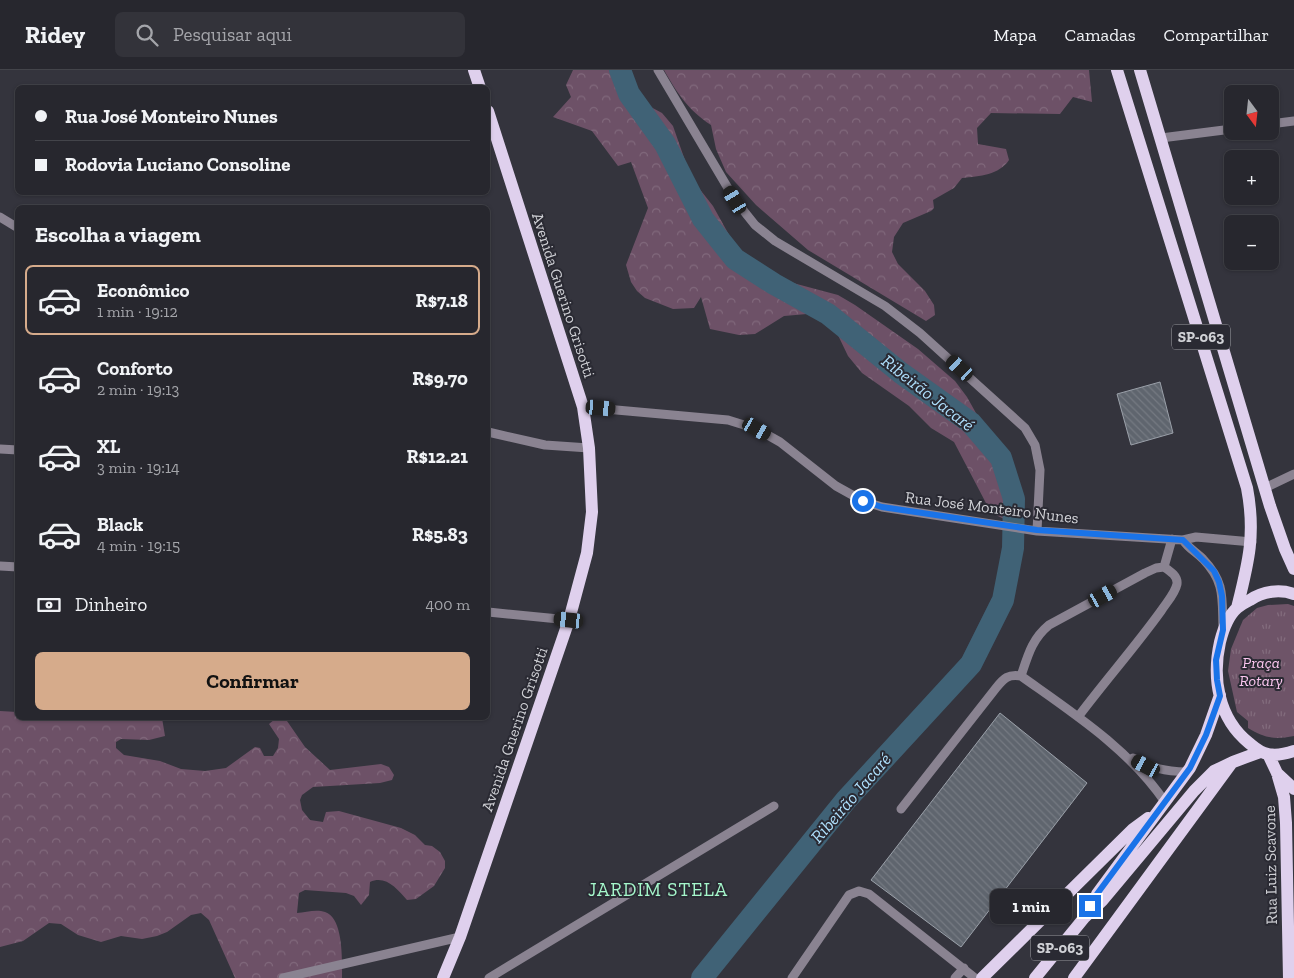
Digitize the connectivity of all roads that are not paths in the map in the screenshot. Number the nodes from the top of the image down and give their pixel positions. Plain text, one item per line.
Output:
1 (474, 70) edge
2 (658, 70) edge
3 (1117, 70) edge
4 (1140, 70) edge
5 (479, 85) edge
6 (490, 117) edge
7 (1294, 121) edge
8 (1279, 123) edge
9 (1224, 130) edge
10 (1161, 138) junction
11 (0, 216) edge
12 (15, 226) edge
13 (583, 407) junction
14 (490, 432) edge
15 (589, 448) junction
16 (0, 449) edge
17 (15, 450) edge
18 (1294, 474) edge
19 (1265, 488) junction
20 (1037, 530) junction
21 (1172, 539) junction
22 (1183, 540) junction
23 (1252, 542) junction
24 (0, 566) edge
25 (15, 567) edge
26 (1164, 567) junction
27 (1294, 569) edge
28 (1294, 594) edge
29 (1237, 608) junction
30 (490, 612) edge
31 (569, 620) junction
32 (1223, 630) junction
33 (1021, 676) junction
34 (1220, 696) junction
35 (1078, 717) junction
36 (1294, 751) edge
37 (1264, 753) junction
38 (1124, 754) junction
39 (1233, 762) junction
40 (1187, 772) junction
41 (1277, 773) junction
42 (1294, 788) edge
43 (774, 806) dead end
44 (1163, 806) junction
45 (901, 808) dead end
46 (1084, 918) junction
47 (460, 937) junction
48 (964, 968) junction
49 (283, 978) edge
50 (443, 978) edge
51 (489, 978) edge
52 (792, 978) edge
53 (954, 978) edge
54 (975, 978) edge
55 (982, 978) edge
56 (1035, 978) edge
57 (1074, 978) edge
58 (1289, 978) edge

1 - 5 main road
2 - 20 street
3 - 23 main road, SP-063
4 - 10 main road, SP-063
6 - 13 main road, Avenida Guerino Grisotti
7 - 8 street
9 - 10 street
10 - 19 main road, SP-063
11 - 12 street
13 - 15 main road, Avenida Guerino Grisotti
13 - 20 street, Rua José Monteiro Nunes
14 - 15 street
15 - 31 main road, Avenida Guerino Grisotti
16 - 17 street
18 - 19 street
19 - 27 main road, SP-063
20 - 21 street, Rua José Monteiro Nunes
21 - 22 street, Rua José Monteiro Nunes
21 - 26 street
22 - 23 street, Rua José Monteiro Nunes
22 - 32 street
23 - 29 main road, SP-063
24 - 25 street
26 - 33 street
26 - 35 street
28 - 29 main road, SP-063
29 - 32 main road, SP-063
30 - 31 street
31 - 47 main road, Avenida Guerino Grisotti
32 - 34 main road, SP-063
33 - 35 street
33 - 45 street
34 - 37 main road, SP-063
34 - 40 main road, SP-063
35 - 38 street
36 - 37 main road, SP-063
37 - 39 main road, SP-063
37 - 41 main road, Rua Luiz Scavone
38 - 40 street
38 - 44 street
39 - 46 main road, SP-063
39 - 57 main road
40 - 44 main road, SP-063
41 - 42 main road
41 - 58 main road, Rua Luiz Scavone
43 - 51 street
44 - 46 main road, SP-063
44 - 55 main road
46 - 56 main road, SP-063
47 - 49 street
47 - 50 main road, Avenida Guerino Grisotti
48 - 52 street
48 - 53 street
48 - 54 street

